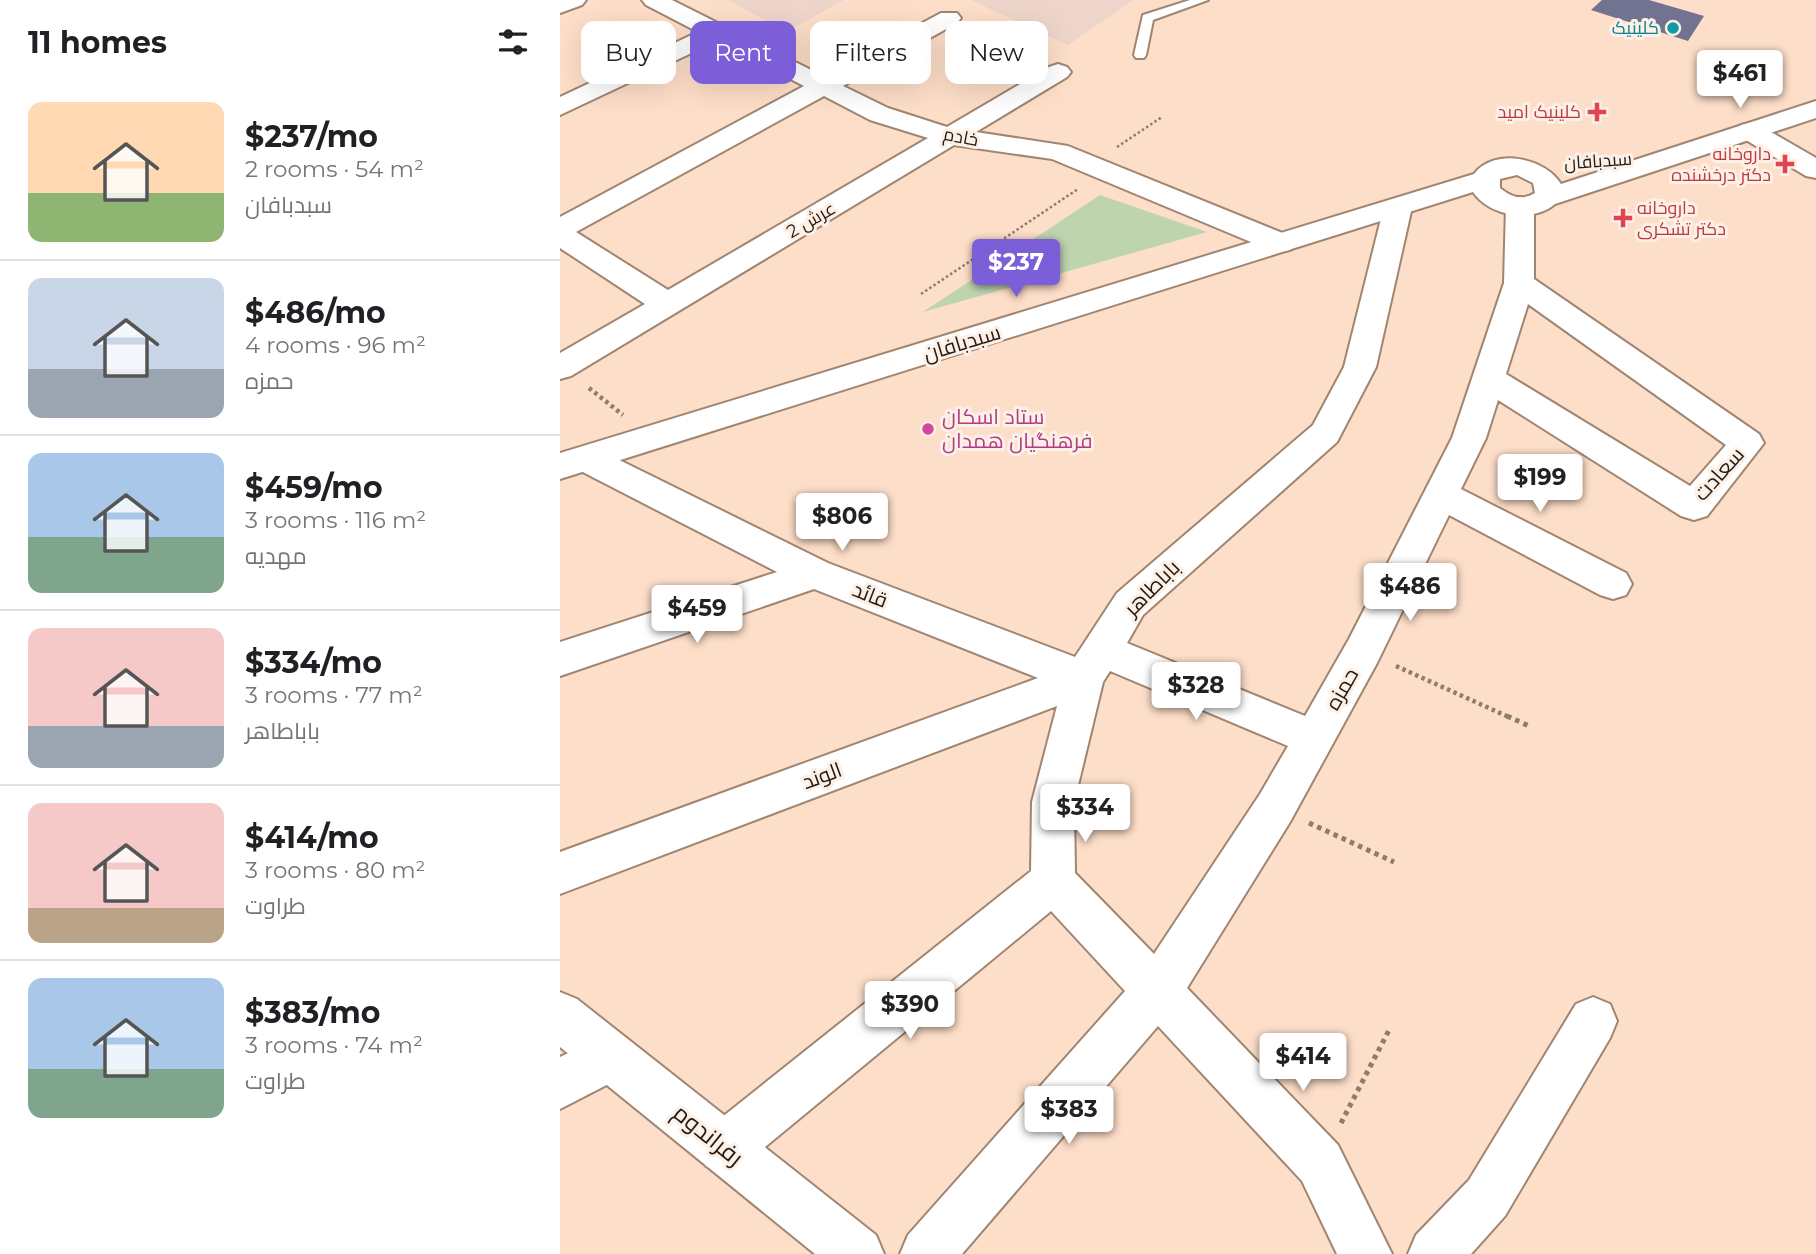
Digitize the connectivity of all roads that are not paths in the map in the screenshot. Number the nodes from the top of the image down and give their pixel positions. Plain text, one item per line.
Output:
1 (574, 0) edge
2 (654, 0) edge
3 (1202, 0) edge
4 (560, 6) edge
5 (949, 18) dead end
6 (695, 21) edge
7 (690, 45) edge
8 (1140, 55) dead end
9 (1058, 72) dead end
10 (796, 73) edge
11 (821, 86) junction
12 (560, 107) edge
13 (1816, 109) edge
14 (1750, 131) junction
15 (953, 137) junction
16 (1679, 155) junction
17 (1517, 167) junction
18 (1816, 170) edge
19 (1484, 180) junction
20 (1534, 202) junction
21 (1398, 206) junction
22 (560, 229) edge
23 (560, 235) edge
24 (1280, 243) junction
25 (1519, 283) junction
26 (667, 304) junction
27 (561, 367) edge
28 (1489, 379) junction
29 (573, 462) edge
30 (1441, 495) junction
31 (815, 574) junction
32 (1613, 584) dead end
33 (560, 659) edge
34 (1093, 664) junction
35 (1314, 738) junction
36 (560, 873) edge
37 (1053, 881) junction
38 (1158, 990) junction
39 (560, 1016) edge
40 (1593, 1021) dead end
41 (611, 1058) junction
42 (560, 1084) edge
43 (724, 1148) junction
44 (857, 1254) edge
45 (927, 1254) edge
46 (1365, 1254) edge
47 (1435, 1254) edge

1 - 4 street
2 - 6 street, خادم
3 - 8 lane
5 - 11 street
7 - 12 street
9 - 15 street, عرش 2
10 - 11 street, خادم
11 - 15 street, خادم
11 - 22 street
13 - 14 street, سبدبافان
14 - 16 street, سبدبافان
14 - 18 street
15 - 24 street, خادم
15 - 26 street, عرش 2
16 - 17 street, سبدبافان
16 - 20 street, سبدبافان
17 - 19 street, سبدبافان
17 - 20 street
19 - 20 street
19 - 21 street, سبدبافان
20 - 25 street, حمزه
21 - 24 street, سبدبافان
21 - 34 street, باباطاهر
23 - 26 street
24 - 29 street, سبدبافان
25 - 28 street, حمزه
25 - 28 street, سعادت
26 - 27 street, عرش 2
28 - 30 street, حمزه
29 - 31 street, قائد
30 - 32 street
30 - 35 street, حمزه
31 - 33 street
31 - 34 street, قائد
34 - 35 street, قائد
34 - 36 street, الوند
34 - 37 street, باباطاهر
35 - 38 street, حمزه
37 - 38 street
37 - 43 street
38 - 45 street, حمزه
38 - 46 street
39 - 41 street, رفراندوم
40 - 47 street
41 - 42 street
41 - 43 street, رفراندوم
43 - 44 street, رفراندوم

